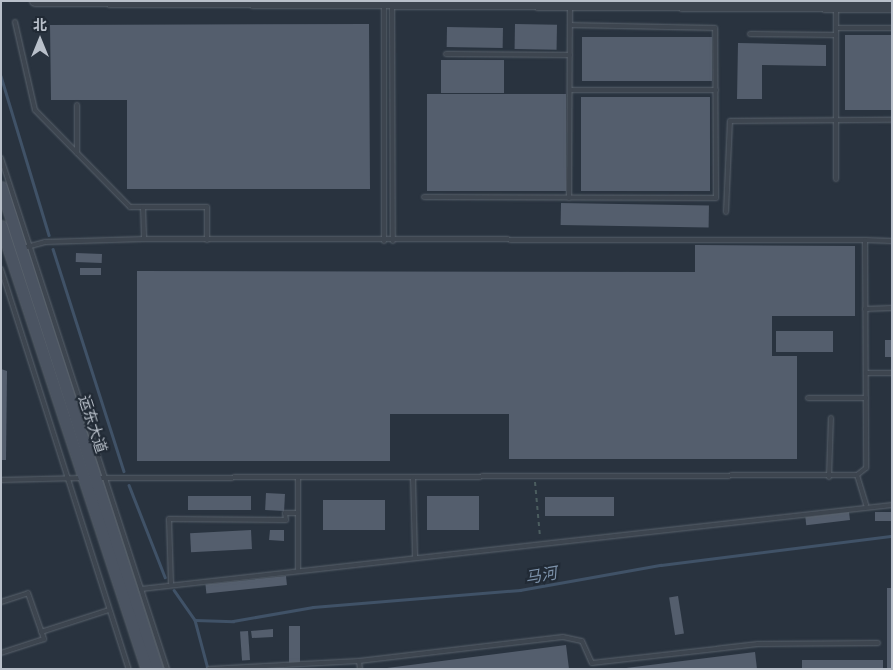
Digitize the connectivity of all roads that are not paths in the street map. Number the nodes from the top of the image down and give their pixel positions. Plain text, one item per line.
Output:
1 (35, 1) edge
2 (388, 3) edge
3 (570, 3) edge
4 (836, 4) edge
5 (892, 7) edge
6 (15, 22) dead end
7 (570, 26) junction
8 (836, 28) junction
9 (892, 28) edge
10 (750, 34) dead end
11 (836, 35) junction
12 (446, 54) dead end
13 (570, 54) junction
14 (570, 90) junction
15 (716, 90) junction
16 (77, 105) dead end
17 (836, 120) junction
18 (892, 120) edge
19 (77, 153) junction
20 (1, 158) edge
21 (836, 179) dead end
22 (1, 187) edge
23 (424, 197) dead end
24 (569, 198) junction
25 (143, 207) junction
26 (726, 212) dead end
27 (1, 226) edge
28 (144, 239) junction
29 (207, 240) junction
30 (865, 240) junction
31 (384, 241) junction
32 (393, 241) junction
33 (892, 241) edge
34 (15, 250) edge
35 (1, 269) edge
36 (865, 308) junction
37 (892, 308) edge
38 (866, 373) junction
39 (892, 373) edge
40 (808, 398) dead end
41 (866, 398) junction
42 (831, 418) dead end
43 (857, 475) junction
44 (829, 477) junction
45 (95, 478) junction
46 (298, 478) junction
47 (413, 478) junction
48 (66, 479) junction
49 (1, 480) edge
50 (892, 504) edge
51 (866, 505) junction
52 (298, 513) junction
53 (415, 556) junction
54 (298, 568) junction
55 (171, 583) junction
56 (141, 589) junction
57 (1, 602) edge
58 (109, 610) junction
59 (41, 632) junction
60 (878, 643) dead end
61 (1, 653) edge
62 (359, 661) junction
63 (128, 669) edge
64 (147, 669) edge
65 (157, 669) edge
66 (166, 669) edge
67 (210, 669) edge
68 (360, 669) edge

1 - 2 street
2 - 3 street
2 - 31 lane
2 - 32 lane
3 - 4 street
3 - 7 lane
4 - 5 street
4 - 8 lane
6 - 19 lane
7 - 13 lane
7 - 15 lane
8 - 9 lane
8 - 11 lane
10 - 11 lane
11 - 17 lane
12 - 13 lane
13 - 14 lane
14 - 15 lane
14 - 24 lane
15 - 24 lane
16 - 19 lane
17 - 18 lane
17 - 21 lane
17 - 26 lane
19 - 25 lane
20 - 34 lane
22 - 34 main road, 运东大道
23 - 24 lane
25 - 28 lane
25 - 29 lane
27 - 34 main road, 运东大道
28 - 29 lane
28 - 34 lane
29 - 31 lane
30 - 32 lane
30 - 33 lane
30 - 36 lane
31 - 32 lane
34 - 45 main road, 运东大道
34 - 45 lane
35 - 48 lane
36 - 37 lane
36 - 38 lane
38 - 39 lane
38 - 41 lane
40 - 41 lane
41 - 43 lane
42 - 44 lane
43 - 44 lane
43 - 51 lane
44 - 47 lane
45 - 46 lane
45 - 48 lane
45 - 56 lane
45 - 64 main road, 运东大道
45 - 65 main road, 运东大道
46 - 47 lane
46 - 52 lane
47 - 53 lane
48 - 49 lane
48 - 58 lane
50 - 51 lane
51 - 53 lane
52 - 54 lane
52 - 55 lane
53 - 54 lane
54 - 55 lane
55 - 56 lane
56 - 66 lane
57 - 59 lane
58 - 59 lane
58 - 63 lane
59 - 61 lane
60 - 62 lane
62 - 67 lane
62 - 68 lane

